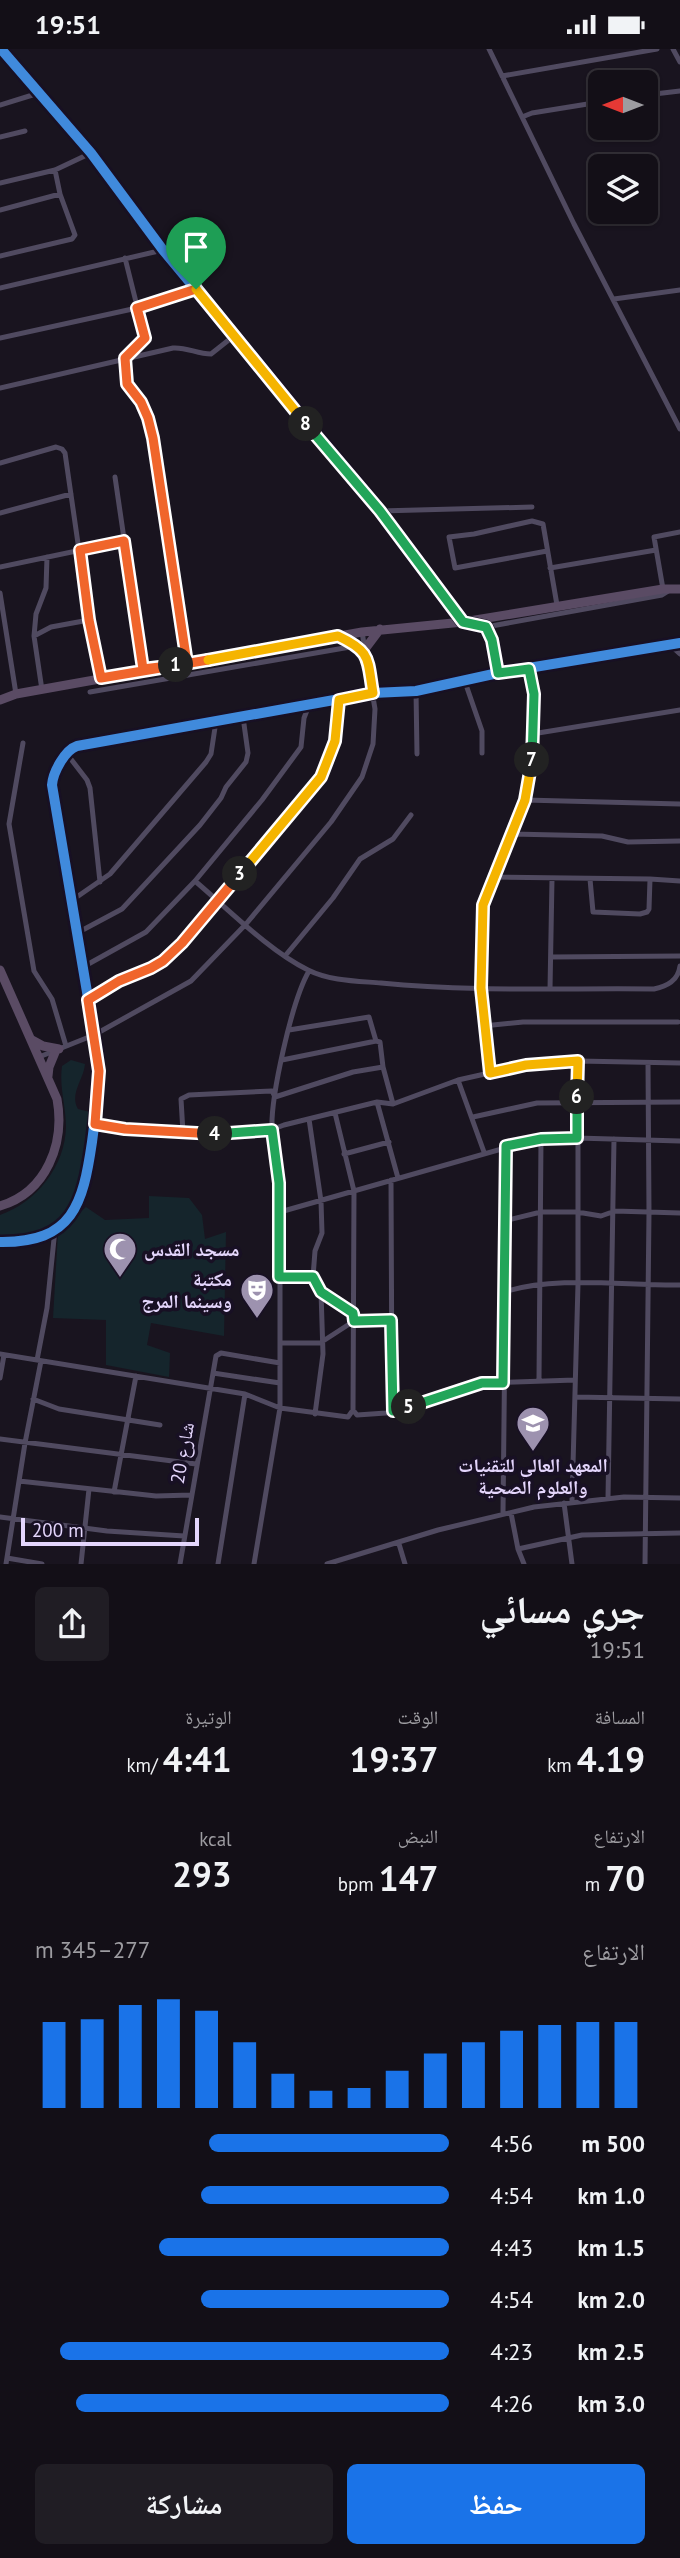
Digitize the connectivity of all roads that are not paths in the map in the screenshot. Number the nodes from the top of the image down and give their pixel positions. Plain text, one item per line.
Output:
1 (489, 49) edge
2 (657, 49) edge
3 (673, 49) edge
4 (3, 53) edge
5 (680, 62) edge
6 (502, 76) junction
7 (680, 91) edge
8 (39, 93) junction
9 (658, 94) edge
10 (588, 104) edge
11 (0, 105) edge
12 (522, 117) junction
13 (25, 131) dead end
14 (0, 137) edge
15 (91, 153) junction
16 (55, 170) junction
17 (0, 183) edge
18 (60, 194) junction
19 (0, 210) edge
20 (163, 250) junction
21 (0, 256) edge
22 (125, 258) junction
23 (0, 288) edge
24 (196, 289) junction
25 (680, 290) edge
26 (614, 299) junction
27 (137, 308) junction
28 (235, 335) junction
29 (0, 338) edge
30 (125, 358) junction
31 (0, 388) edge
32 (680, 429) edge
33 (0, 463) edge
34 (115, 477) dead end
35 (71, 494) junction
36 (532, 507) dead end
37 (380, 511) junction
38 (0, 513) edge
39 (680, 532) edge
40 (124, 541) junction
41 (80, 550) junction
42 (656, 550) junction
43 (547, 551) junction
44 (47, 557) junction
45 (0, 567) edge
46 (550, 568) junction
47 (674, 587) edge
48 (0, 593) edge
49 (556, 605) junction
50 (89, 620) junction
51 (463, 622) junction
52 (486, 627) junction
53 (380, 629) junction
54 (362, 632) junction
55 (34, 636) junction
56 (338, 636) junction
57 (680, 643) edge
58 (669, 644) junction
59 (363, 649) junction
60 (680, 654) edge
61 (223, 657) junction
62 (187, 663) junction
63 (143, 669) junction
64 (225, 669) junction
65 (529, 669) junction
66 (498, 673) junction
67 (101, 678) junction
68 (464, 679) junction
69 (42, 690) junction
70 (416, 691) junction
71 (90, 692) dead end
72 (373, 693) junction
73 (16, 694) junction
74 (0, 700) edge
75 (339, 700) junction
76 (309, 705) junction
77 (680, 710) edge
78 (243, 717) junction
79 (216, 721) junction
80 (532, 734) junction
81 (23, 743) dead end
82 (482, 753) dead end
83 (67, 754) junction
84 (417, 754) dead end
85 (525, 800) junction
86 (680, 804) edge
87 (411, 815) dead end
88 (512, 834) junction
89 (680, 841) edge
90 (496, 877) junction
91 (552, 879) junction
92 (590, 879) junction
93 (650, 879) junction
94 (194, 881) junction
95 (680, 881) edge
96 (100, 882) junction
97 (217, 900) junction
98 (71, 901) junction
99 (246, 925) junction
100 (77, 933) junction
101 (285, 955) junction
102 (680, 956) edge
103 (552, 957) junction
104 (680, 966) edge
105 (83, 967) junction
106 (0, 970) edge
107 (309, 971) junction
108 (481, 988) junction
109 (550, 989) junction
110 (4, 990) edge
111 (88, 1000) junction
112 (678, 1022) dead end
113 (483, 1026) junction
114 (289, 1030) junction
115 (94, 1035) junction
116 (32, 1040) junction
117 (376, 1041) junction
118 (60, 1049) junction
119 (39, 1057) junction
120 (282, 1060) junction
121 (578, 1061) junction
122 (648, 1063) junction
123 (680, 1063) edge
124 (383, 1067) junction
125 (490, 1073) junction
126 (48, 1078) junction
127 (458, 1080) junction
128 (275, 1097) junction
129 (648, 1101) junction
130 (377, 1102) junction
131 (680, 1102) edge
132 (577, 1103) junction
133 (393, 1104) junction
134 (335, 1113) junction
135 (473, 1117) junction
136 (309, 1119) junction
137 (95, 1124) junction
138 (272, 1130) junction
139 (183, 1133) junction
140 (577, 1138) junction
141 (541, 1139) junction
142 (614, 1139) junction
143 (648, 1140) junction
144 (680, 1141) edge
145 (389, 1142) junction
146 (506, 1146) junction
147 (484, 1152) junction
148 (344, 1154) junction
149 (398, 1178) junction
150 (391, 1180) junction
151 (354, 1191) junction
152 (321, 1201) junction
153 (0, 1206) edge
154 (614, 1211) junction
155 (280, 1212) junction
156 (541, 1212) junction
157 (576, 1212) junction
158 (649, 1213) junction
159 (680, 1213) edge
160 (504, 1221) junction
161 (55, 1229) junction
162 (0, 1242) edge
163 (279, 1277) junction
164 (313, 1277) junction
165 (614, 1282) junction
166 (540, 1284) junction
167 (578, 1284) junction
168 (680, 1285) edge
169 (647, 1286) junction
170 (321, 1292) junction
171 (504, 1292) junction
172 (353, 1313) junction
173 (391, 1320) junction
174 (354, 1321) junction
175 (324, 1341) junction
176 (280, 1343) junction
177 (2, 1355) edge
178 (39, 1361) junction
179 (280, 1363) junction
180 (213, 1373) junction
181 (136, 1376) junction
182 (0, 1378) edge
183 (539, 1380) junction
184 (575, 1380) junction
185 (281, 1383) junction
186 (503, 1383) junction
187 (210, 1388) junction
188 (245, 1394) junction
189 (609, 1397) junction
190 (575, 1398) junction
191 (33, 1399) junction
192 (680, 1399) edge
193 (646, 1400) junction
194 (280, 1408) junction
195 (353, 1411) junction
196 (393, 1411) junction
197 (315, 1414) junction
198 (127, 1419) junction
199 (160, 1425) dead end
200 (0, 1439) edge
201 (25, 1443) junction
202 (121, 1455) junction
203 (196, 1464) junction
204 (19, 1481) junction
205 (89, 1489) junction
206 (114, 1492) junction
207 (191, 1495) junction
208 (646, 1497) junction
209 (680, 1498) edge
210 (608, 1499) junction
211 (572, 1501) junction
212 (564, 1503) junction
213 (503, 1513) junction
214 (511, 1513) junction
215 (0, 1517) edge
216 (13, 1519) junction
217 (86, 1529) junction
218 (645, 1533) junction
219 (680, 1533) edge
220 (184, 1536) junction
221 (569, 1538) junction
222 (399, 1544) junction
223 (518, 1549) junction
224 (6, 1561) edge
225 (42, 1564) edge
226 (81, 1564) edge
227 (180, 1564) edge
228 (218, 1564) edge
229 (254, 1564) edge
230 (328, 1564) edge
231 (405, 1564) edge
232 (524, 1564) edge
233 (572, 1564) edge
234 (645, 1564) edge

1 - 6 street
2 - 6 street
3 - 5 street
4 - 8 street
6 - 12 street
7 - 9 street
8 - 11 street
8 - 15 street
10 - 12 street
12 - 26 street
13 - 14 street
15 - 16 street
15 - 20 street
16 - 17 street
16 - 18 street
18 - 19 street
18 - 21 street
20 - 22 street
20 - 24 street
22 - 23 street
22 - 27 street
24 - 27 street
24 - 28 street
25 - 26 street
26 - 32 street
27 - 29 street
27 - 30 street
28 - 30 street
28 - 37 street
30 - 31 street
30 - 62 street
33 - 35 street
34 - 40 street
35 - 38 street
35 - 41 street
36 - 37 street
37 - 51 street
39 - 42 street
40 - 41 street
40 - 63 street
41 - 44 street
41 - 50 street
42 - 46 street
42 - 47 street
43 - 43 street
43 - 46 street
44 - 45 street
44 - 55 street
46 - 49 street
47 - 49 main road
47 - 52 street
48 - 73 street
49 - 51 main road
50 - 55 street
50 - 67 street
51 - 52 street
51 - 53 main road
52 - 66 street
53 - 54 main road
53 - 59 main road
54 - 56 main road
54 - 59 street
55 - 69 street
56 - 59 main road
56 - 61 main road
57 - 58 street
58 - 60 street
58 - 65 street
59 - 64 street
59 - 72 street
61 - 62 main road
61 - 64 street
62 - 63 main road
63 - 67 main road
64 - 71 street
65 - 66 street
65 - 80 street
66 - 68 street
67 - 69 main road
68 - 70 street
68 - 82 street
69 - 73 main road
70 - 72 street
70 - 84 street
72 - 75 street
72 - 99 street
73 - 74 main road
75 - 76 street
75 - 97 street
76 - 78 street
76 - 94 street
77 - 80 street
78 - 79 street
78 - 100 street
79 - 83 street
79 - 96 street
80 - 85 street
81 - 118 street
83 - 96 street
83 - 98 street
85 - 86 street
85 - 88 street
87 - 101 street
88 - 89 street
88 - 90 street
90 - 91 street
90 - 108 street
91 - 92 street
91 - 103 street
92 - 93 street
92 - 93 street
93 - 95 street
94 - 97 street
94 - 105 street
96 - 98 street
97 - 99 street
97 - 111 street
98 - 100 street
99 - 101 street
99 - 115 street
100 - 105 street
101 - 107 street
102 - 103 street
103 - 109 street
104 - 109 street
105 - 111 street
106 - 110 main road
107 - 108 street
107 - 114 street
108 - 109 street
108 - 113 street
110 - 116 main road
111 - 115 street
112 - 113 street
113 - 125 street
114 - 117 street
114 - 120 street
115 - 118 street
115 - 137 street
116 - 118 main road
116 - 119 main road
117 - 120 street
117 - 124 street
118 - 119 street
118 - 126 main road
119 - 126 main road
120 - 128 street
121 - 122 street
121 - 125 street
121 - 132 street
122 - 123 street
122 - 129 street
124 - 128 street
124 - 133 street
125 - 127 street
126 - 153 main road
127 - 133 street
127 - 135 street
128 - 138 street
128 - 139 street
129 - 131 street
129 - 132 street
129 - 143 street
130 - 133 street
130 - 134 street
130 - 145 street
132 - 135 street
132 - 140 street
134 - 136 street
134 - 148 street
135 - 147 street
136 - 138 street
136 - 152 street
137 - 139 street
137 - 161 street
138 - 139 street
138 - 155 street
140 - 141 street
140 - 142 street
140 - 157 street
141 - 146 street
141 - 156 street
142 - 143 street
142 - 154 street
143 - 144 street
143 - 158 street
145 - 148 street
145 - 149 street
146 - 147 street
146 - 160 street
147 - 149 street
148 - 151 street
149 - 150 street
150 - 151 street
150 - 173 street
151 - 152 street
151 - 172 street
152 - 155 street
152 - 164 street
154 - 157 street
154 - 158 street
154 - 165 street
155 - 163 street
156 - 157 street
156 - 160 street
156 - 166 street
157 - 167 street
158 - 159 street
158 - 169 street
160 - 171 street
161 - 162 street
161 - 178 street
163 - 164 street
163 - 176 street
164 - 170 street
165 - 167 street
165 - 169 street
165 - 189 street
166 - 167 street
166 - 171 street
166 - 183 street
167 - 184 street
168 - 169 street
169 - 193 street
170 - 172 street
170 - 175 street
171 - 186 street
172 - 174 street
173 - 174 street
173 - 196 street
174 - 175 street
174 - 195 street
175 - 176 street
175 - 197 street
176 - 179 street
177 - 178 street
177 - 182 street
178 - 181 street
178 - 191 street
179 - 180 street
179 - 185 street
180 - 185 street
180 - 187 street, شارع 20
181 - 187 street
181 - 198 street
183 - 184 street
183 - 186 street
184 - 190 street
185 - 194 street
186 - 196 street
186 - 213 street
187 - 188 street
187 - 203 street, شارع 20
188 - 194 street
188 - 228 street
189 - 190 street
189 - 193 street
189 - 210 street
190 - 211 street
191 - 198 street
191 - 201 street
192 - 193 street
193 - 208 street
194 - 197 street
194 - 229 street
195 - 196 street
195 - 197 street
198 - 199 street
198 - 202 street
200 - 201 street
201 - 202 street
201 - 204 street
202 - 203 street
202 - 206 street
203 - 207 street, شارع 20
204 - 205 street
204 - 216 street
205 - 206 street
205 - 217 street
206 - 207 street
207 - 220 street, شارع 20
208 - 209 street
208 - 210 street
208 - 218 street
210 - 211 street
211 - 212 street
212 - 214 street
212 - 221 street
213 - 214 street
213 - 222 street
214 - 223 street
215 - 216 street
216 - 217 street
216 - 224 street
217 - 220 street
217 - 226 street
218 - 219 street
218 - 221 street
218 - 234 street
220 - 227 street, شارع 20
221 - 223 street
221 - 233 street
222 - 230 street
222 - 231 street
223 - 232 street
224 - 225 street

